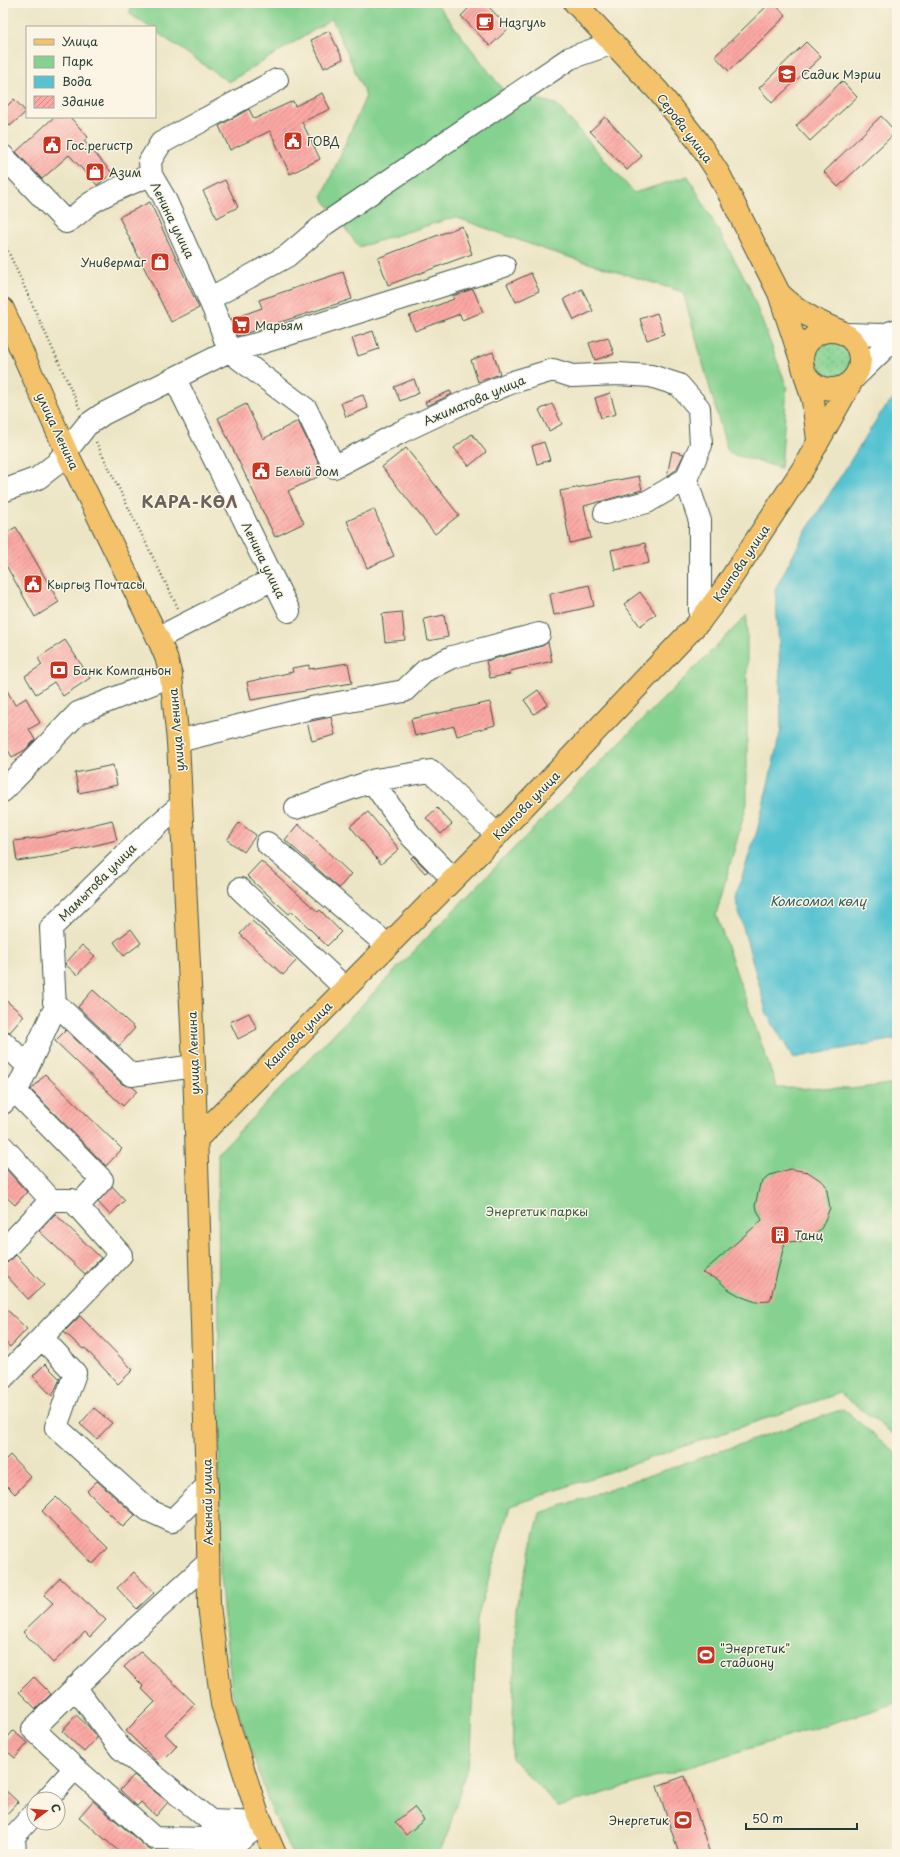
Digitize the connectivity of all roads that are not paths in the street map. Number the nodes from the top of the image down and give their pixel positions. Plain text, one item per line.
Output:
1 (576, 3) edge
2 (613, 43) junction
3 (277, 80) dead end
4 (3, 156) edge
5 (151, 175) junction
6 (504, 266) dead end
7 (779, 293) junction
8 (209, 299) junction
9 (3, 309) edge
10 (897, 330) edge
11 (843, 333) junction
12 (897, 336) edge
13 (229, 351) junction
14 (804, 368) junction
15 (175, 379) junction
16 (854, 379) junction
17 (818, 440) junction
18 (66, 451) junction
19 (686, 478) junction
20 (3, 491) edge
21 (605, 513) dead end
22 (273, 579) junction
23 (289, 611) dead end
24 (700, 622) junction
25 (539, 634) dead end
26 (158, 638) junction
27 (171, 676) junction
28 (178, 741) junction
29 (372, 781) junction
30 (3, 791) edge
31 (181, 805) junction
32 (296, 808) dead end
33 (497, 835) junction
34 (267, 843) dead end
35 (453, 879) junction
36 (240, 889) dead end
37 (387, 945) junction
38 (345, 988) junction
39 (54, 1002) junction
40 (3, 1042) edge
41 (28, 1066) junction
42 (194, 1066) junction
43 (8, 1096) edge
44 (197, 1140) junction
45 (3, 1147) edge
46 (51, 1200) junction
47 (78, 1206) junction
48 (3, 1251) edge
49 (42, 1338) junction
50 (3, 1378) edge
51 (207, 1486) junction
52 (208, 1563) junction
53 (75, 1687) junction
54 (75, 1768) junction
55 (54, 1791) edge
56 (26, 1823) edge
57 (262, 1823) junction
58 (11, 1843) edge
59 (222, 1854) edge
60 (275, 1854) edge

1 - 2 main road, Серова улица
2 - 7 main road, Серова улица
2 - 8 street
3 - 5 street
4 - 5 street, Ленина улица
5 - 8 street, Ленина улица
6 - 13 street
7 - 11 main road, Серова улица
7 - 14 main road, Серова улица
8 - 13 street, Ленина улица
9 - 18 main road, улица Ленина
10 - 11 street
11 - 14 main road
11 - 16 main road
12 - 16 street
13 - 15 street
13 - 19 street, Ажиматова улица
14 - 16 main road
14 - 17 main road
15 - 18 street
15 - 22 street, Ленина улица
16 - 17 main road, Каипова улица
17 - 24 main road, Каипова улица
18 - 20 street
18 - 26 main road, улица Ленина
19 - 21 street
19 - 24 street
22 - 23 street, Ленина улица
22 - 26 street
24 - 33 main road, Каипова улица
25 - 28 street
26 - 27 main road, улица Ленина
27 - 28 main road, улица Ленина
27 - 30 street
28 - 31 main road, улица Ленина
29 - 32 street
29 - 33 street
29 - 35 street
31 - 39 street, Мамытова улица
31 - 42 main road, улица Ленина
33 - 35 main road, Каипова улица
34 - 37 street
35 - 37 main road, Каипова улица
36 - 38 street
37 - 38 main road, Каипова улица
38 - 44 main road, Каипова улица
39 - 41 street, Мамытова улица
39 - 42 street
40 - 41 street
41 - 43 street, Мамытова улица
42 - 44 main road, улица Ленина
43 - 47 street
44 - 51 main road, Акынай улица
45 - 46 street
46 - 47 street
46 - 48 street
47 - 49 street
49 - 50 street
49 - 51 street
51 - 52 main road, Акынай улица
52 - 53 street
52 - 57 main road, Акынай улица
53 - 54 street
53 - 57 street
54 - 55 street
54 - 57 street
56 - 58 street
57 - 59 street
57 - 60 main road, Акынай улица

